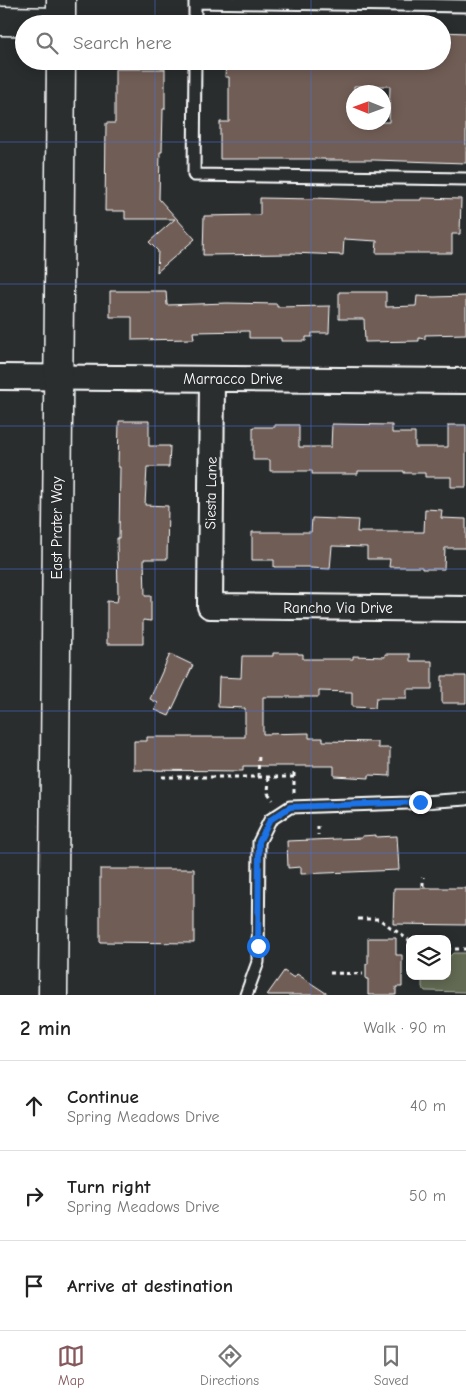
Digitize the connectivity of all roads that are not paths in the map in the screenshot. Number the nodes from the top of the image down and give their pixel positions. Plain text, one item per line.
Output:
1 (466, 6) edge
2 (195, 15) edge
3 (15, 20) edge
4 (0, 21) edge
5 (61, 70) edge
6 (195, 70) edge
7 (466, 179) edge
8 (0, 377) edge
9 (58, 378) junction
10 (212, 379) junction
11 (466, 381) edge
12 (210, 606) joint
13 (466, 609) edge
14 (466, 798) edge
15 (53, 995) edge
16 (246, 995) edge

1 - 2 lane
3 - 4 main road
5 - 9 main road, East Prater Way
6 - 7 lane
8 - 9 street, Marracco Drive
9 - 10 street, Marracco Drive
9 - 15 main road, East Prater Way
10 - 11 street, Marracco Drive
10 - 12 street, Siesta Lane
12 - 13 street, Rancho Via Drive
14 - 16 lane

